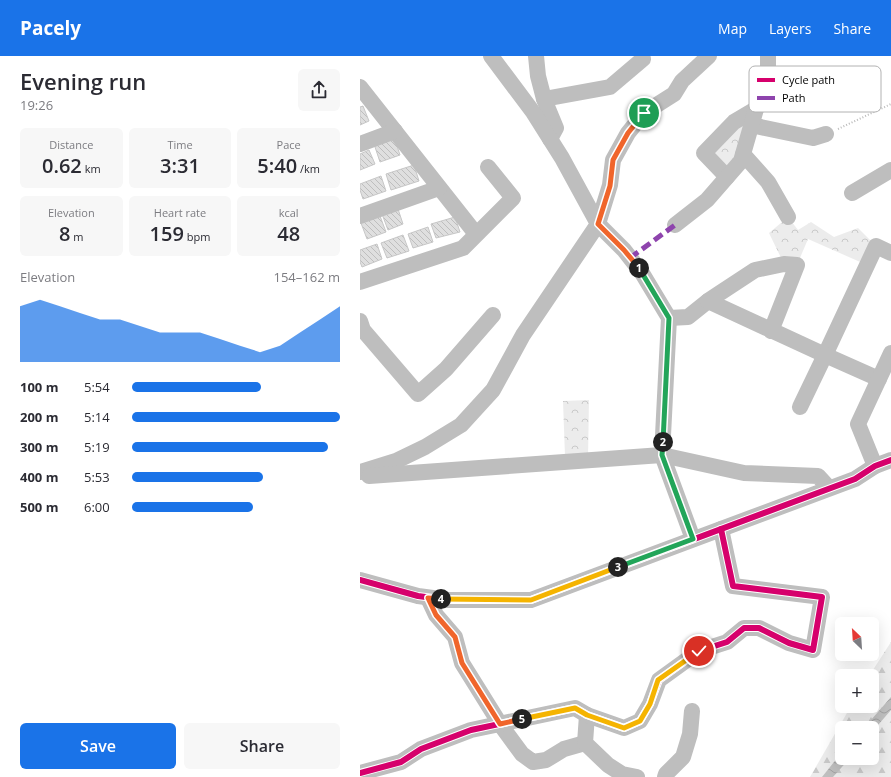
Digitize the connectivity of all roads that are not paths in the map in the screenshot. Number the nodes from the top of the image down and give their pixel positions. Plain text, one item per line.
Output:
1 (491, 56) edge
2 (536, 56) edge
3 (709, 56) edge
4 (643, 59) dead end
5 (360, 87) edge
6 (544, 99) junction
7 (751, 112) edge
8 (755, 112) edge
9 (752, 125) junction
10 (395, 131) junction
11 (826, 134) road end
12 (550, 139) junction
13 (360, 144) edge
14 (743, 154) junction
15 (488, 167) dead end
16 (891, 170) edge
17 (727, 177) junction
18 (439, 188) junction
19 (852, 194) dead end
20 (360, 216) edge
21 (788, 217) dead end
22 (598, 224) junction
23 (675, 225) dead end
24 (476, 234) junction
25 (891, 253) edge
26 (360, 282) edge
27 (708, 301) junction
28 (493, 315) dead end
29 (669, 318) junction
30 (360, 321) edge
31 (771, 331) junction
32 (891, 353) edge
33 (824, 355) junction
34 (879, 379) junction
35 (800, 407) dead end
36 (662, 455) junction
37 (891, 460) edge
38 (875, 466) junction
39 (360, 472) edge
40 (360, 476) edge
41 (829, 488) junction
42 (721, 529) junction
43 (693, 539) junction
44 (360, 580) edge
45 (428, 598) junction
46 (692, 712) dead end
47 (587, 715) junction
48 (500, 724) junction
49 (585, 743) junction
50 (402, 770) edge
51 (360, 773) edge
52 (637, 777) edge
53 (665, 777) edge

1 - 12 street
2 - 6 street
3 - 22 street
4 - 6 street
5 - 10 street
6 - 12 street
7 - 17 street
8 - 9 street
9 - 11 street
9 - 14 street
10 - 13 street
10 - 18 street
12 - 22 street
14 - 17 street
14 - 21 street
15 - 24 street
16 - 19 street
17 - 23 street
18 - 20 street
18 - 24 street
22 - 29 street
22 - 39 street
24 - 26 street
25 - 33 street
27 - 29 street
27 - 31 street
27 - 31 street
28 - 30 street
29 - 36 street
31 - 33 street
32 - 34 street
33 - 34 street
33 - 35 street
34 - 38 street
36 - 40 street
36 - 41 street
36 - 43 street
37 - 38 street
38 - 41 street
41 - 42 street
42 - 43 street
42 - 47 street
43 - 45 street
44 - 45 street
45 - 48 street
46 - 53 street
47 - 48 street
47 - 49 street
48 - 49 street
48 - 50 street
49 - 52 street
50 - 51 street

